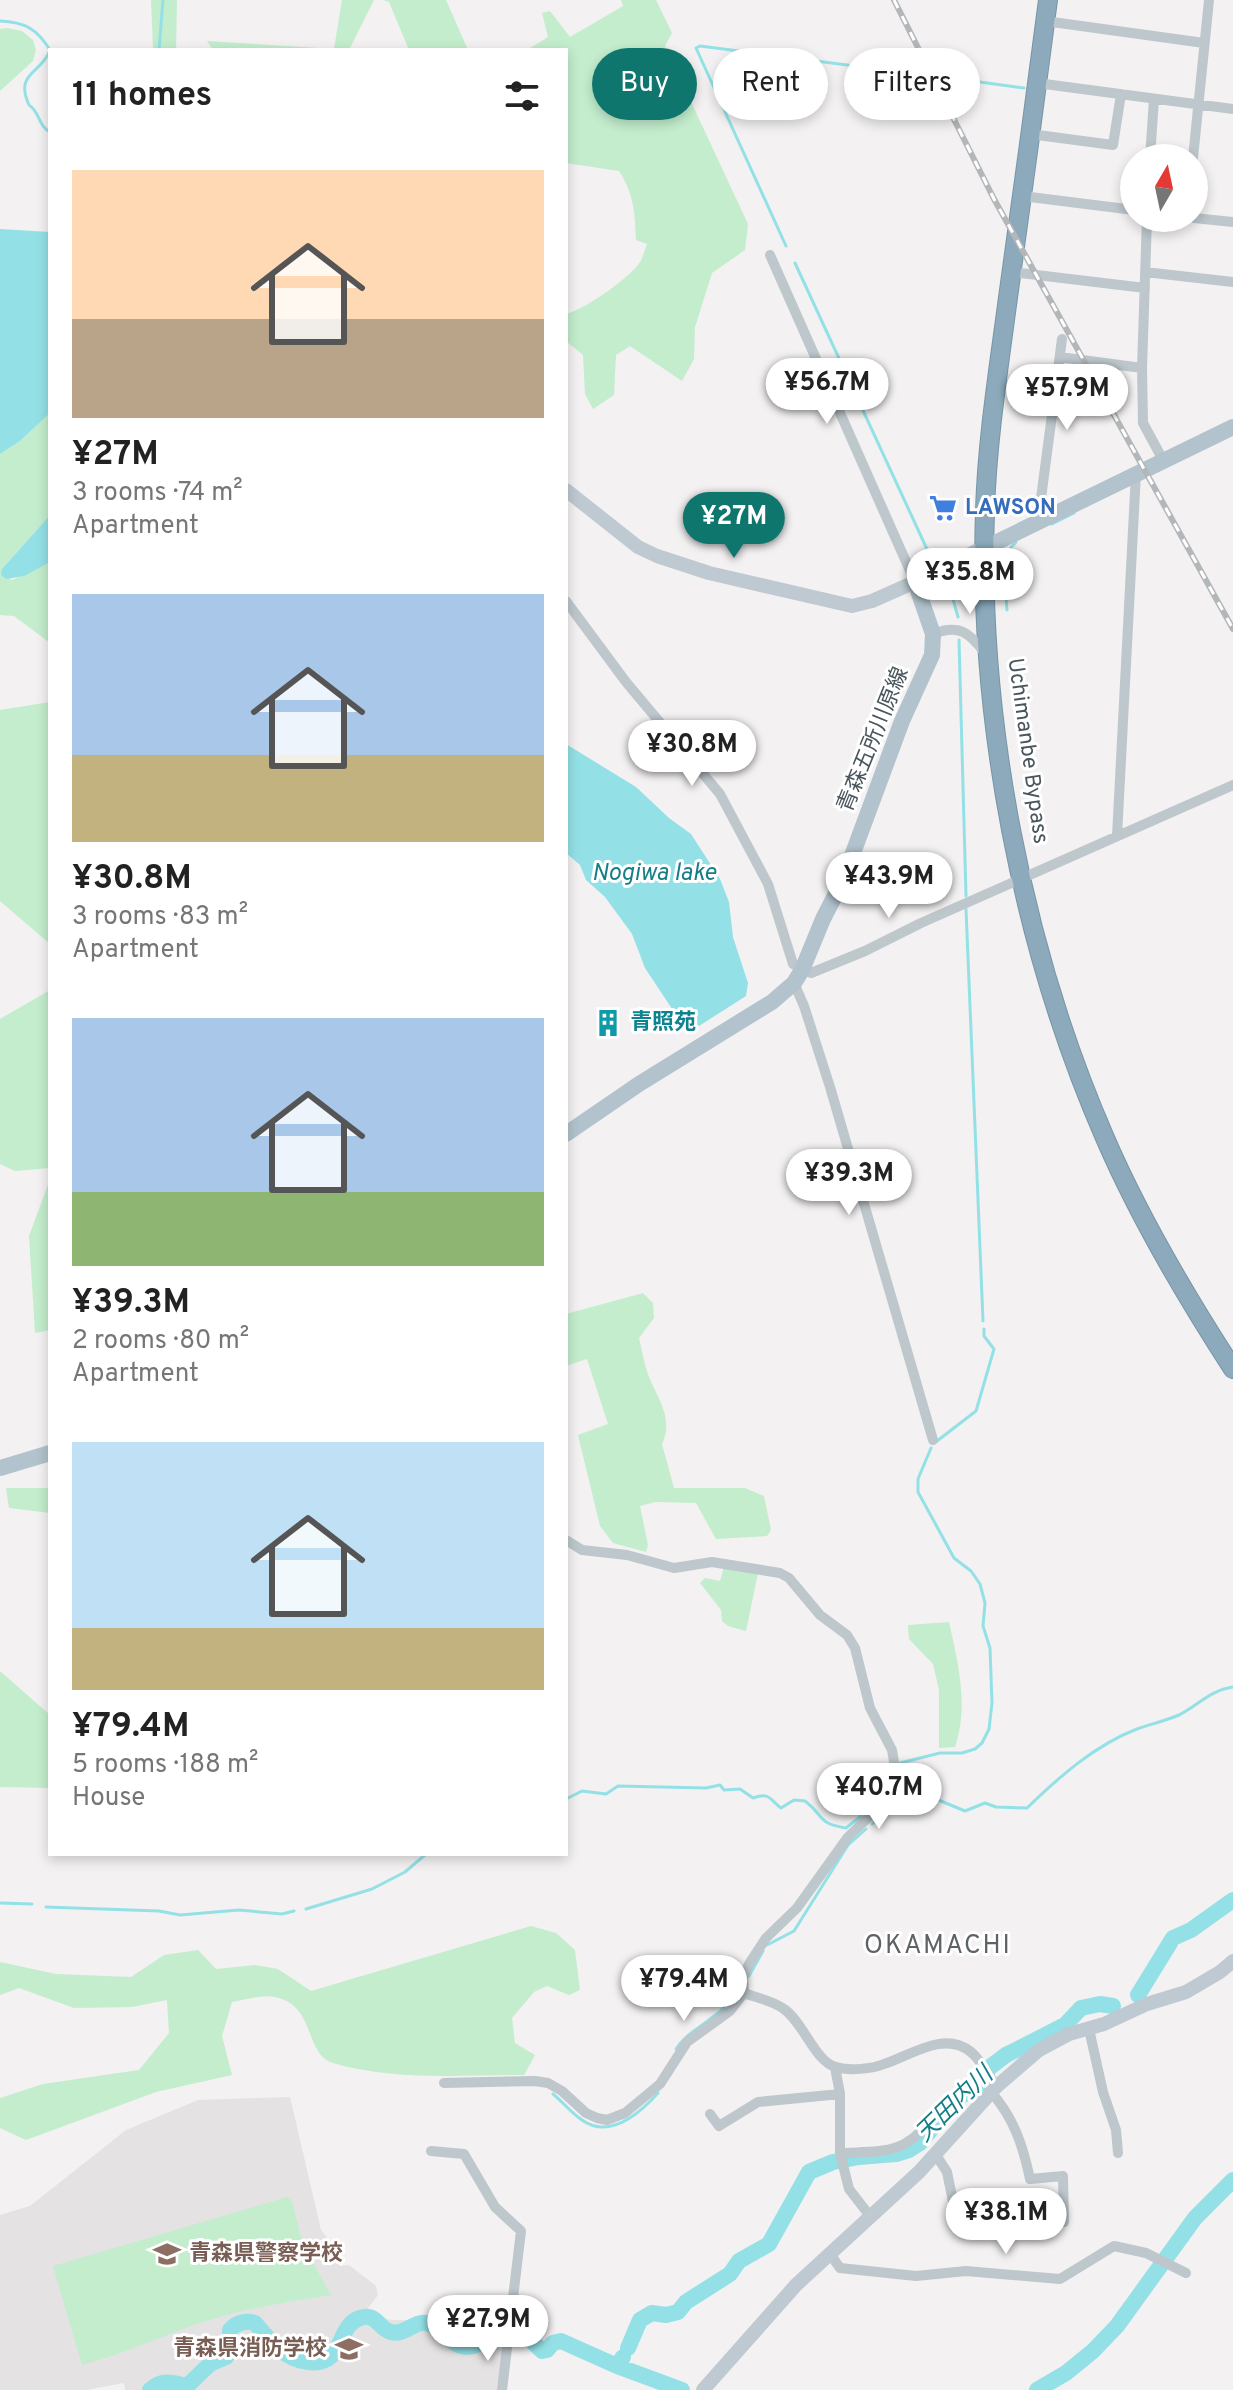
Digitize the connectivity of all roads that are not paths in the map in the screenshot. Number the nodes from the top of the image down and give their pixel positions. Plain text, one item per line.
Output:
1 (1048, 0) edge
2 (1209, 0) edge
3 (1045, 21) junction
4 (1204, 43) junction
5 (1037, 83) junction
6 (1121, 94) junction
7 (1154, 99) junction
8 (1198, 104) junction
9 (1233, 109) edge
10 (1030, 134) junction
11 (1151, 144) edge
12 (1194, 144) edge
13 (1022, 196) junction
14 (1120, 208) edge
15 (1208, 219) edge
16 (1233, 222) edge
17 (1146, 232) edge
18 (770, 255) dead end
19 (1012, 272) junction
20 (1145, 272) junction
21 (1233, 282) edge
22 (1145, 288) junction
23 (1062, 339) dead end
24 (1060, 357) junction
25 (1142, 368) junction
26 (1233, 427) edge
27 (1163, 460) junction
28 (1136, 473) junction
29 (568, 492) edge
30 (1038, 521) junction
31 (984, 548) junction
32 (915, 582) junction
33 (568, 604) edge
34 (933, 634) junction
35 (989, 658) junction
36 (1233, 785) edge
37 (1117, 836) junction
38 (1022, 879) junction
39 (798, 976) junction
40 (568, 1132) edge
41 (1233, 1369) edge
42 (933, 1440) dead end
43 (48, 1454) edge
44 (0, 1468) edge
45 (568, 1541) edge
46 (1233, 1961) edge
47 (744, 1993) junction
48 (1089, 2029) junction
49 (835, 2067) junction
50 (990, 2081) junction
51 (444, 2083) dead end
52 (840, 2094) junction
53 (710, 2114) dead end
54 (929, 2122) dead end
55 (431, 2151) dead end
56 (1118, 2153) dead end
57 (936, 2155) junction
58 (841, 2158) junction
59 (870, 2216) junction
60 (1045, 2223) dead end
61 (959, 2231) dead end
62 (830, 2254) junction
63 (1186, 2273) dead end
64 (704, 2388) edge
65 (502, 2390) edge

1 - 3 highway, Uchimanbe Bypass
2 - 4 street
3 - 4 street
3 - 5 highway, Uchimanbe Bypass
4 - 8 street
5 - 6 street
5 - 10 highway, Uchimanbe Bypass
6 - 7 street
6 - 10 street
7 - 8 street
7 - 11 street
8 - 9 street
8 - 12 street
10 - 13 highway, Uchimanbe Bypass
13 - 14 street
13 - 19 highway, Uchimanbe Bypass
15 - 16 street
17 - 20 street
18 - 32 street
19 - 22 street
19 - 31 highway, Uchimanbe Bypass
20 - 21 street
20 - 22 street
22 - 25 street
23 - 24 street
24 - 25 street
24 - 30 street
25 - 27 street
26 - 27 main road
27 - 28 main road
28 - 30 main road
28 - 37 street
29 - 32 main road
30 - 31 main road
31 - 32 main road
31 - 35 highway, Uchimanbe Bypass
32 - 34 main road
33 - 39 street
34 - 35 street
34 - 39 main road, 青森五所川原線
35 - 38 highway, Uchimanbe Bypass
36 - 37 street
37 - 38 street
38 - 39 street
38 - 41 highway, Uchimanbe Bypass
39 - 40 main road
39 - 42 street
43 - 44 main road
45 - 47 street
46 - 48 main road
47 - 49 street
47 - 51 street
48 - 50 main road
48 - 56 street
49 - 50 street
49 - 52 street
50 - 57 main road
50 - 60 street
52 - 53 street
52 - 58 street
54 - 58 street
55 - 65 street
57 - 59 main road
57 - 61 street
58 - 59 street
59 - 62 main road
62 - 63 street
62 - 64 main road

